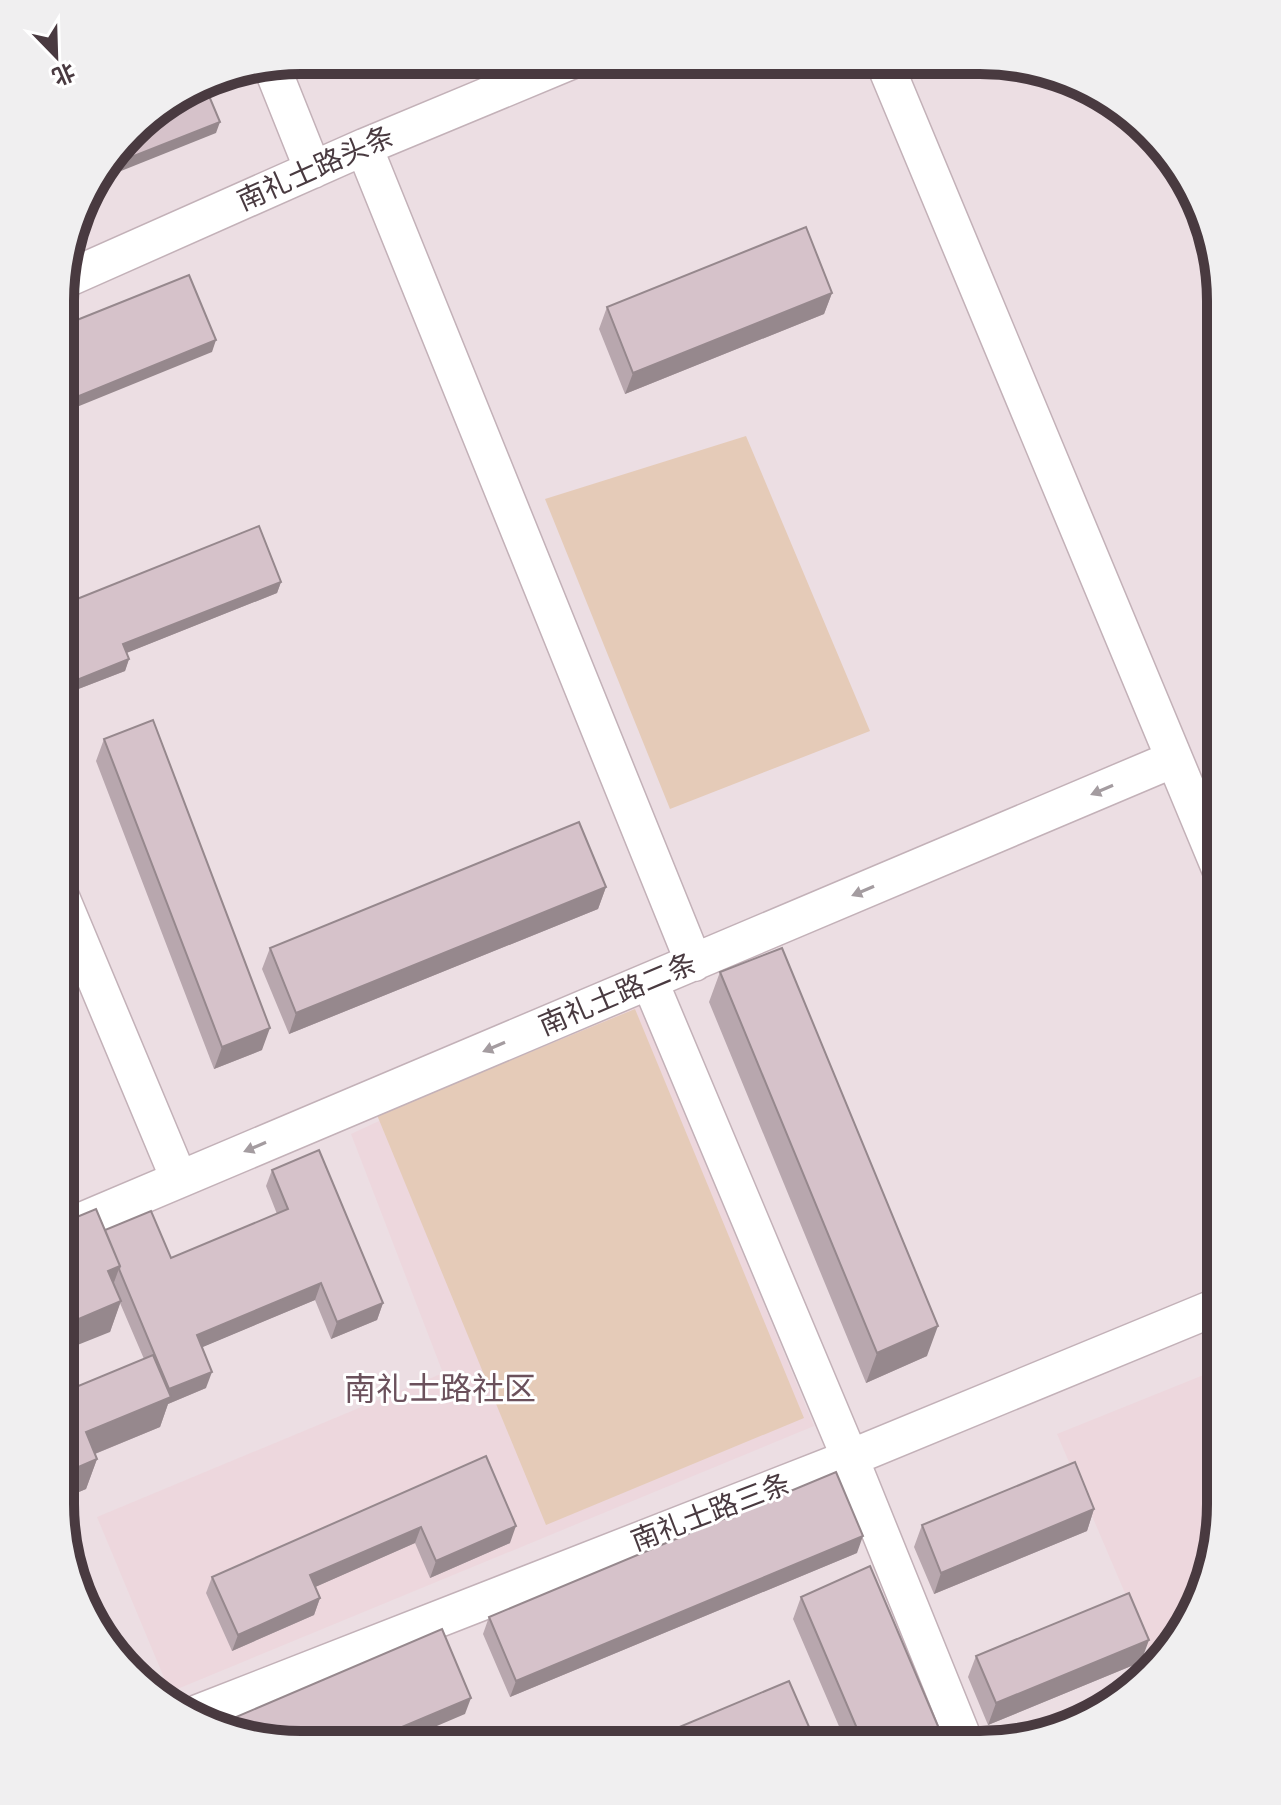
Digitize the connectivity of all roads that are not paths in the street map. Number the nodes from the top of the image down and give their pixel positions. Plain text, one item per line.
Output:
1 (540, 74) edge
2 (889, 74) edge
3 (275, 76) edge
4 (364, 147) junction
5 (313, 170) junction
6 (76, 275) edge
7 (1174, 759) junction
8 (1207, 838) edge
9 (74, 928) edge
10 (694, 963) junction
11 (650, 982) junction
12 (179, 1179) junction
13 (74, 1224) edge
14 (1207, 1311) edge
15 (850, 1458) junction
16 (206, 1710) edge
17 (960, 1731) edge

1 - 4 street, 南礼士路头条
2 - 7 street
3 - 5 street
4 - 5 street, 南礼士路头条
4 - 10 street
5 - 6 street, 南礼士路头条
7 - 8 street
7 -> 10 street, 南礼士路二条
9 - 12 street
10 - 11 street, 南礼士路二条
11 -> 12 street, 南礼士路二条
11 - 15 street
12 - 13 street, 南礼士路二条
14 - 15 street, 南礼士路三条
15 - 16 street, 南礼士路三条
15 - 17 street

